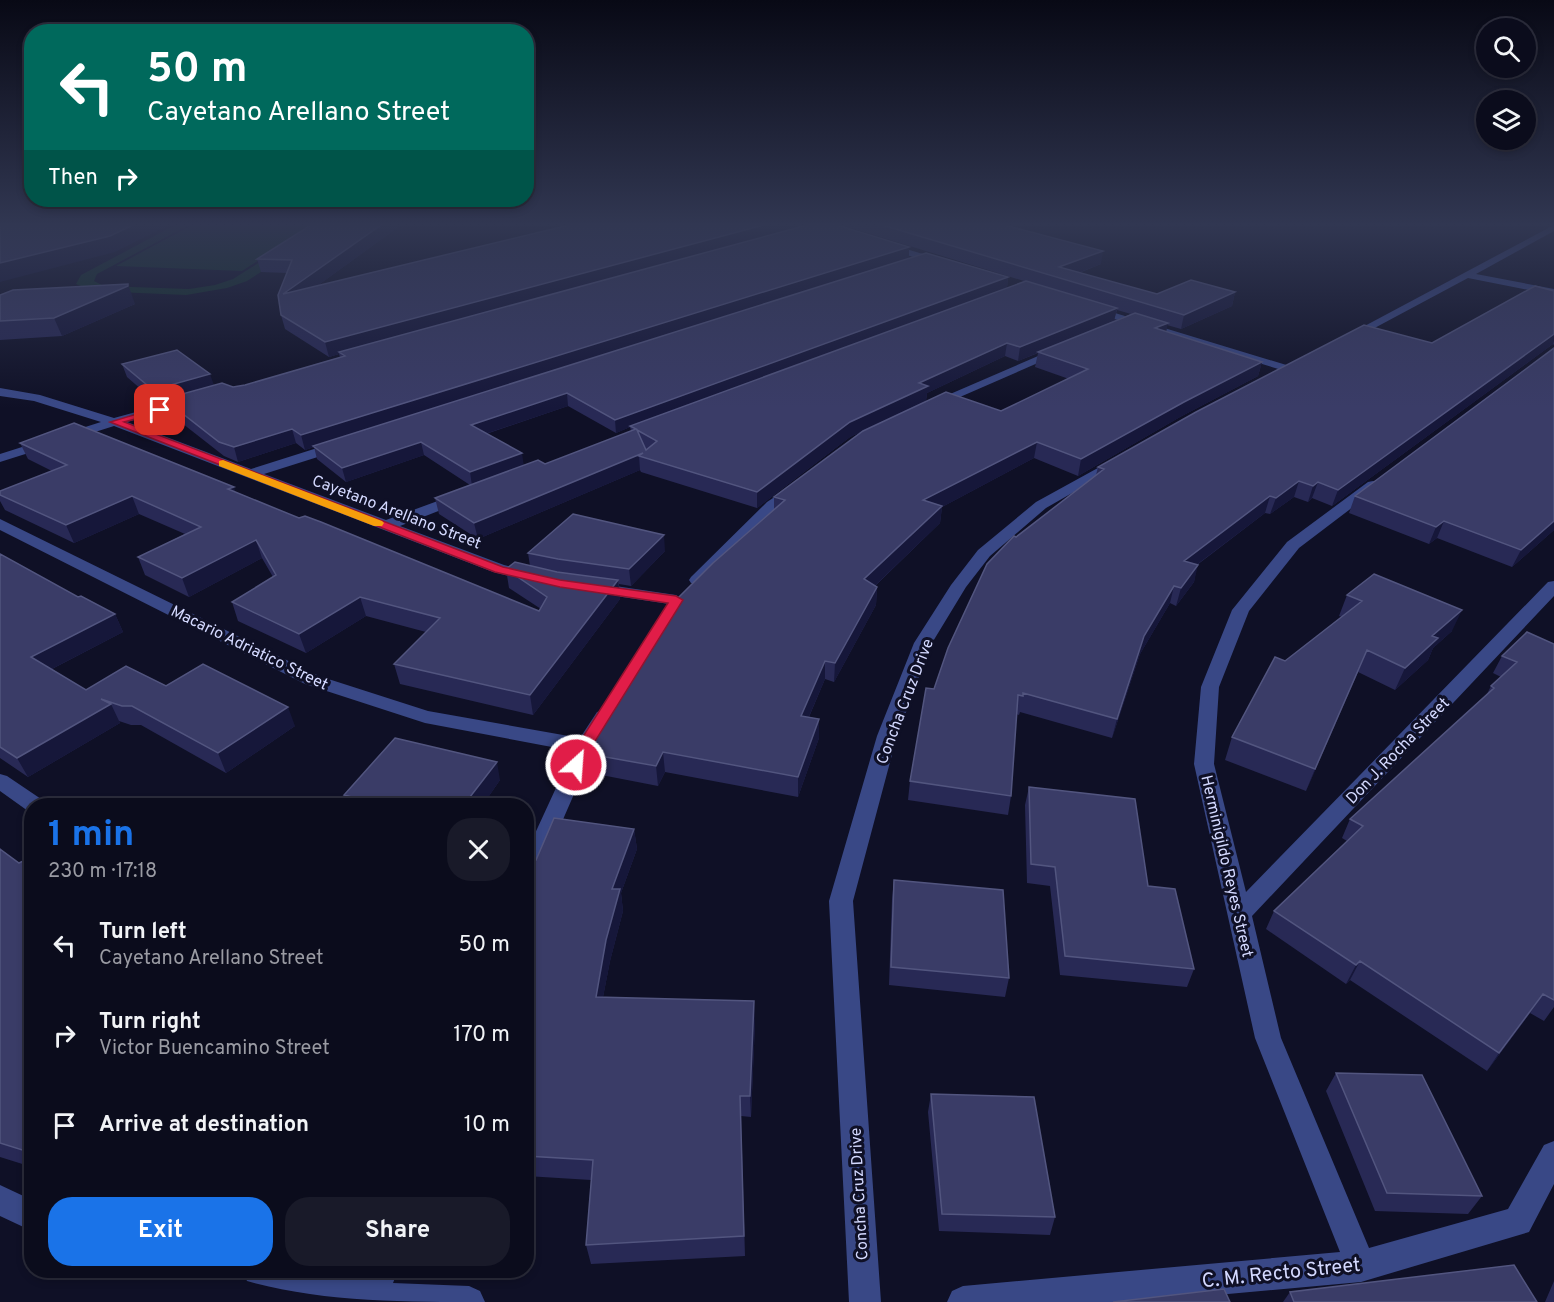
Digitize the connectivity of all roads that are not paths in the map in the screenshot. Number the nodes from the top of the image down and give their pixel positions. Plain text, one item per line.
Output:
1 (1448, 286) edge
2 (1522, 286) edge
3 (1554, 292) edge
4 (1086, 307) edge
5 (1131, 321) junction
6 (1110, 330) edge
7 (1069, 346) edge
8 (1331, 347) edge
9 (1310, 358) edge
10 (1289, 369) junction
11 (1268, 380) edge
12 (0, 392) edge
13 (205, 398) edge
14 (915, 413) edge
15 (114, 422) junction
16 (348, 443) edge
17 (1134, 452) edge
18 (0, 458) edge
19 (251, 474) junction
20 (1386, 475) edge
21 (809, 477) edge
22 (473, 493) edge
23 (0, 524) edge
24 (385, 526) junction
25 (540, 579) edge
26 (581, 586) edge
27 (1554, 586) edge
28 (614, 700) edge
29 (585, 746) junction
30 (0, 781) edge
31 (24, 798) edge
32 (534, 862) edge
33 (1240, 913) junction
34 (1554, 1155) edge
35 (0, 1200) edge
36 (24, 1212) edge
37 (1361, 1266) junction
38 (326, 1278) edge
39 (377, 1284) edge
40 (468, 1302) edge
41 (865, 1302) edge
42 (963, 1302) edge

1 - 8 street
2 - 3 street
4 - 5 street
5 - 6 street
5 - 10 street
7 - 14 street
9 - 10 street
10 - 11 street
12 - 15 street, Cayetano Arellano Street
13 - 15 street
15 - 18 street
15 - 19 street, Cayetano Arellano Street
16 - 19 street
17 - 41 street, Concha Cruz Drive
19 - 24 street, Cayetano Arellano Street
20 - 33 street, Herminigildo Reyes Street
21 - 26 street
22 - 24 street
23 - 29 street, Macario Adriatico Street
24 - 25 street, Cayetano Arellano Street
27 - 33 street, Don J. Rocha Street
28 - 29 street
29 - 32 street
30 - 31 street
33 - 37 street, Herminigildo Reyes Street
34 - 37 street, C. M. Recto Street
35 - 36 street
37 - 42 street, C. M. Recto Street
38 - 39 street
39 - 40 street

